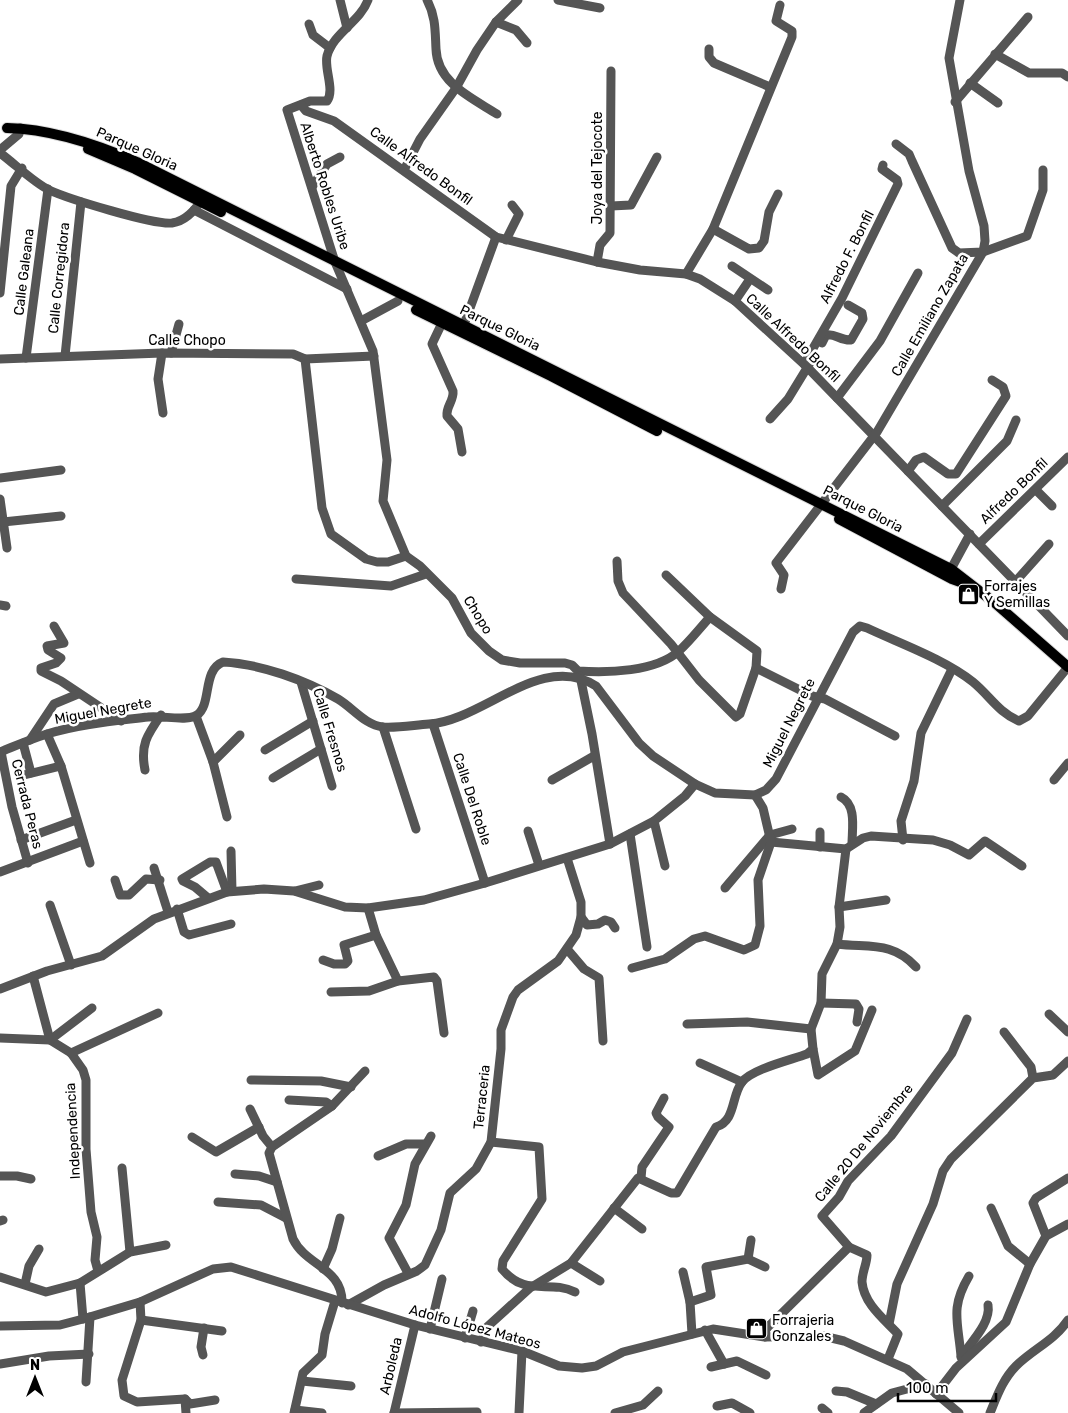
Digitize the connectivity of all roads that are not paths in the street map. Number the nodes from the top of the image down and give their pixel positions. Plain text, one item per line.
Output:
1 (340, 0) edge
2 (368, 0) edge
3 (427, 0) edge
4 (518, 0) edge
5 (558, 0) edge
6 (960, 0) edge
7 (780, 5) dead end
8 (600, 8) dead end
9 (1028, 17) dead end
10 (496, 22) junction
11 (309, 24) dead end
12 (347, 28) junction
13 (527, 42) dead end
14 (330, 48) junction
15 (708, 49) dead end
16 (995, 54) junction
17 (611, 71) dead end
18 (1068, 77) edge
19 (970, 83) junction
20 (456, 88) junction
21 (770, 88) junction
22 (956, 102) junction
23 (998, 104) dead end
24 (301, 105) junction
25 (498, 114) dead end
26 (3, 127) edge
27 (20, 131) junction
28 (896, 144) dead end
29 (0, 151) edge
30 (340, 158) dead end
31 (657, 158) dead end
32 (883, 166) dead end
33 (22, 168) junction
34 (404, 170) junction
35 (1043, 170) dead end
36 (312, 187) junction
37 (48, 189) junction
38 (778, 194) dead end
39 (81, 202) junction
40 (200, 203) junction
41 (512, 205) dead end
42 (611, 206) junction
43 (713, 229) junction
44 (501, 238) junction
45 (982, 252) junction
46 (597, 262) junction
47 (336, 266) junction
48 (732, 266) dead end
49 (918, 273) dead end
50 (686, 274) junction
51 (750, 278) junction
52 (347, 289) junction
53 (768, 290) dead end
54 (0, 293) edge
55 (398, 301) junction
56 (735, 301) junction
57 (862, 301) dead end
58 (848, 305) dead end
59 (857, 310) junction
60 (361, 321) junction
61 (442, 323) junction
62 (179, 324) dead end
63 (463, 329) junction
64 (166, 353) junction
65 (65, 356) junction
66 (374, 356) junction
67 (26, 358) junction
68 (0, 359) edge
69 (305, 359) junction
70 (806, 366) junction
71 (992, 380) dead end
72 (837, 398) junction
73 (164, 413) dead end
74 (770, 420) dead end
75 (1016, 420) dead end
76 (872, 436) junction
77 (462, 452) dead end
78 (1068, 457) edge
79 (61, 470) dead end
80 (908, 471) junction
81 (0, 478) edge
82 (1036, 490) junction
83 (0, 499) edge
84 (821, 506) junction
85 (942, 506) junction
86 (1052, 506) dead end
87 (61, 516) dead end
88 (3, 522) junction
89 (970, 534) junction
90 (893, 544) junction
91 (979, 544) junction
92 (1049, 544) dead end
93 (7, 548) dead end
94 (406, 556) junction
95 (617, 561) dead end
96 (951, 569) junction
97 (426, 574) junction
98 (666, 575) dead end
99 (296, 579) dead end
100 (1015, 582) junction
101 (970, 585) junction
102 (781, 589) dead end
103 (710, 617) junction
104 (54, 626) dead end
105 (1068, 636) edge
106 (678, 652) junction
107 (1068, 667) edge
108 (756, 668) junction
109 (952, 669) junction
110 (578, 671) junction
111 (582, 680) junction
112 (301, 682) junction
113 (78, 694) junction
114 (817, 697) junction
115 (161, 715) junction
116 (196, 716) junction
117 (121, 720) junction
118 (313, 721) junction
119 (433, 724) junction
120 (383, 727) junction
121 (47, 734) junction
122 (240, 735) dead end
123 (895, 736) dead end
124 (27, 742) junction
125 (321, 749) junction
126 (265, 750) dead end
127 (0, 752) edge
128 (594, 756) junction
129 (213, 762) junction
130 (61, 766) junction
131 (1067, 768) edge
132 (145, 770) dead end
133 (31, 773) junction
134 (20, 776) dead end
135 (273, 778) dead end
136 (552, 780) dead end
137 (1054, 780) dead end
138 (694, 784) junction
139 (332, 786) dead end
140 (755, 795) junction
141 (841, 797) dead end
142 (227, 816) dead end
143 (76, 820) junction
144 (654, 821) junction
145 (416, 829) dead end
146 (792, 829) dead end
147 (528, 831) dead end
148 (820, 832) dead end
149 (630, 834) junction
150 (770, 838) junction
151 (21, 840) junction
152 (903, 840) junction
153 (83, 842) junction
154 (610, 844) junction
155 (820, 847) junction
156 (849, 847) junction
157 (231, 852) dead end
158 (567, 858) junction
159 (28, 863) junction
160 (90, 864) dead end
161 (539, 865) junction
162 (665, 866) dead end
163 (1022, 866) dead end
164 (154, 868) dead end
165 (0, 872) edge
166 (115, 880) dead end
167 (160, 880) junction
168 (485, 883) junction
169 (319, 885) dead end
170 (725, 888) dead end
171 (294, 891) junction
172 (230, 892) junction
173 (208, 898) junction
174 (886, 900) dead end
175 (50, 904) dead end
176 (839, 907) junction
177 (368, 908) junction
178 (173, 911) junction
179 (581, 917) junction
180 (230, 924) dead end
181 (615, 928) dead end
182 (376, 935) junction
183 (837, 944) junction
184 (647, 947) dead end
185 (567, 949) junction
186 (323, 960) dead end
187 (71, 964) junction
188 (916, 967) dead end
189 (632, 968) dead end
190 (33, 976) junction
191 (398, 982) junction
192 (0, 989) edge
193 (331, 992) dead end
194 (821, 1003) junction
195 (92, 1008) dead end
196 (872, 1010) dead end
197 (158, 1013) dead end
198 (1049, 1014) dead end
199 (967, 1018) dead end
200 (857, 1022) dead end
201 (687, 1024) dead end
202 (811, 1029) junction
203 (1004, 1032) dead end
204 (1068, 1032) edge
205 (444, 1033) dead end
206 (0, 1038) edge
207 (50, 1040) junction
208 (602, 1040) dead end
209 (814, 1049) junction
210 (71, 1053) junction
211 (1068, 1061) edge
212 (700, 1063) dead end
213 (365, 1070) dead end
214 (1033, 1078) junction
215 (251, 1080) dead end
216 (742, 1082) junction
217 (351, 1087) junction
218 (664, 1098) dead end
219 (289, 1100) dead end
220 (332, 1106) junction
221 (250, 1109) dead end
222 (259, 1128) junction
223 (431, 1136) dead end
224 (192, 1137) dead end
225 (491, 1142) junction
226 (424, 1144) junction
227 (272, 1147) junction
228 (378, 1156) dead end
229 (122, 1168) dead end
230 (234, 1174) dead end
231 (0, 1176) edge
232 (641, 1178) junction
233 (1068, 1178) edge
234 (31, 1179) dead end
235 (277, 1182) junction
236 (218, 1202) dead end
237 (614, 1208) junction
238 (991, 1208) dead end
239 (286, 1218) junction
240 (340, 1218) dead end
241 (1068, 1224) edge
242 (642, 1229) dead end
243 (1046, 1236) junction
244 (751, 1240) dead end
245 (166, 1245) dead end
246 (849, 1247) junction
247 (39, 1249) dead end
248 (130, 1252) junction
249 (748, 1259) junction
250 (571, 1263) junction
251 (1030, 1264) junction
252 (765, 1267) dead end
253 (323, 1269) junction
254 (98, 1271) junction
255 (683, 1272) dead end
256 (408, 1273) junction
257 (969, 1276) dead end
258 (0, 1278) edge
259 (442, 1279) dead end
260 (600, 1281) dead end
261 (80, 1283) junction
262 (25, 1284) junction
263 (530, 1288) junction
264 (575, 1292) dead end
265 (140, 1302) junction
266 (690, 1302) junction
267 (342, 1303) junction
268 (988, 1305) dead end
269 (473, 1311) dead end
270 (87, 1318) junction
271 (141, 1320) junction
272 (1068, 1320) edge
273 (889, 1324) junction
274 (415, 1325) junction
275 (0, 1326) edge
276 (204, 1328) junction
277 (430, 1329) junction
278 (705, 1330) junction
279 (222, 1332) dead end
280 (692, 1334) junction
281 (765, 1337) junction
282 (465, 1338) junction
283 (481, 1342) junction
284 (522, 1351) junction
285 (89, 1354) junction
286 (203, 1355) dead end
287 (961, 1356) junction
288 (888, 1359) junction
289 (0, 1364) edge
290 (724, 1364) junction
291 (711, 1366) dead end
292 (956, 1368) junction
293 (766, 1375) dead end
294 (302, 1381) junction
295 (86, 1382) dead end
296 (926, 1384) junction
297 (351, 1386) dead end
298 (658, 1391) dead end
299 (836, 1391) dead end
300 (936, 1394) junction
301 (185, 1399) junction
302 (215, 1400) dead end
303 (876, 1404) junction
304 (717, 1406) dead end
305 (295, 1411) edge
306 (477, 1412) edge
307 (186, 1413) edge
308 (322, 1413) edge
309 (394, 1413) edge
310 (519, 1413) edge
311 (615, 1413) edge
312 (750, 1413) edge
313 (864, 1413) edge
314 (959, 1413) edge
315 (990, 1413) edge

1 - 12 street
2 - 12 street
3 - 20 street
4 - 10 street
5 - 8 street
6 - 22 street, Calle Emiliano Zapata
7 - 21 street
9 - 16 street
10 - 13 street
10 - 20 street
11 - 14 street
12 - 14 street
14 - 24 street
15 - 21 street
16 - 18 street
16 - 19 street
17 - 42 street, Joya del Tejocote
19 - 22 street
19 - 23 street
20 - 25 street
20 - 34 street
21 - 43 street
22 - 45 street, Calle Emiliano Zapata
24 - 34 street, Calle Alfredo Bonfil
24 - 36 street, Alberto Robles Uribe
26 - 27 main road, Parque Gloria
27 - 29 street
27 - 40 main road, Parque Gloria
28 - 45 street
29 - 33 street
30 - 36 street
31 - 42 street
32 - 70 street, Alfredo F. Bonfil
33 - 37 street
33 - 54 street
34 - 44 street, Calle Alfredo Bonfil
35 - 45 street
36 - 47 street, Alberto Robles Uribe
37 - 39 street
37 - 67 street, Calle Galeana
38 - 43 street
39 - 40 street
39 - 65 street, Calle Corregidora
40 - 47 main road, Parque Gloria
40 - 52 street
41 - 44 street
42 - 46 street, Joya del Tejocote
43 - 50 street
44 - 46 street, Calle Alfredo Bonfil
44 - 63 street
45 - 76 street, Calle Emiliano Zapata
46 - 50 street, Calle Alfredo Bonfil
47 - 52 street, Alberto Robles Uribe
47 - 55 main road, Parque Gloria
47 - 63 main road, Parque Gloria
48 - 51 street
49 - 72 street
50 - 56 street, Calle Alfredo Bonfil
51 - 53 street
51 - 56 street
52 - 60 street, Alberto Robles Uribe
55 - 60 street
55 - 61 main road, Parque Gloria
56 - 70 street, Calle Alfredo Bonfil
57 - 59 street
58 - 59 street
59 - 70 street
60 - 66 street, Chopo
61 - 63 main road, Parque Gloria
61 - 77 street
62 - 64 street
63 - 84 main road, Parque Gloria
64 - 65 street, Calle Chopo
64 - 69 street, Calle Chopo
64 - 73 street
65 - 67 street, Calle Chopo
66 - 69 street, Calle Chopo
66 - 94 street, Chopo
67 - 68 street, Calle Chopo
69 - 94 street
70 - 72 street, Calle Alfredo Bonfil
70 - 74 street
71 - 80 street
72 - 76 street, Calle Alfredo Bonfil
75 - 85 street
76 - 80 street, Calle Alfredo Bonfil
76 - 84 street, Calle Emiliano Zapata
78 - 82 street, Alfredo Bonfil
79 - 81 street
80 - 85 street, Calle Alfredo Bonfil
82 - 86 street
82 - 91 street, Alfredo Bonfil
83 - 88 street
84 - 90 main road, Parque Gloria
84 - 102 street, Calle Emiliano Zapata
85 - 89 street, Calle Alfredo Bonfil
87 - 88 street
88 - 93 street
89 - 91 street, Calle Alfredo Bonfil
89 - 96 street
90 - 96 main road, Parque Gloria
90 - 101 main road, Parque Gloria
91 - 100 street, Calle Alfredo Bonfil
92 - 100 street
94 - 97 street, Chopo
95 - 106 street
96 - 101 main road, Parque Gloria
97 - 99 street
97 - 110 street, Chopo
98 - 103 street
100 - 105 street, Calle Alfredo Bonfil
101 - 107 main road, Parque Gloria
103 - 106 street, Chopo
103 - 108 street
104 - 113 street
106 - 108 street
106 - 110 street, Chopo
107 - 109 street, Miguel Negrete
108 - 114 street
109 - 114 street, Miguel Negrete
109 - 152 street
110 - 111 street
111 - 119 street
111 - 128 street
111 - 138 street
112 - 116 street
112 - 118 street, Calle Fresnos
112 - 120 street
113 - 117 street
113 - 124 street
114 - 123 street
114 - 140 street, Miguel Negrete
115 - 116 street, Miguel Negrete
115 - 117 street, Miguel Negrete
115 - 132 street
116 - 129 street
117 - 121 street, Miguel Negrete
118 - 125 street, Calle Fresnos
118 - 126 street
119 - 120 street
119 - 168 street, Calle Del Roble
120 - 145 street
121 - 124 street, Miguel Negrete
121 - 130 street
122 - 129 street
124 - 127 street, Miguel Negrete
124 - 133 street
125 - 135 street
125 - 139 street, Calle Fresnos
127 - 151 street, Cerrada Peras
128 - 136 street
128 - 154 street
129 - 142 street
130 - 133 street
130 - 143 street
131 - 137 street
133 - 134 street
138 - 140 street
138 - 144 street
140 - 150 street
141 - 156 street
143 - 151 street
143 - 153 street
144 - 149 street
144 - 162 street
146 - 150 street
147 - 161 street
148 - 155 street
149 - 154 street
149 - 184 street
150 - 155 street
150 - 170 street
150 - 189 street
151 - 159 street, Cerrada Peras
152 - 156 street
152 - 163 street
153 - 159 street
153 - 160 street
154 - 158 street
155 - 156 street
156 - 176 street
157 - 172 street
158 - 161 street
158 - 179 street, Terraceria
159 - 165 street
161 - 168 street
164 - 167 street
166 - 167 street
167 - 178 street
168 - 177 street
169 - 171 street
171 - 172 street
171 - 177 street
172 - 173 street
172 - 173 street
173 - 178 street
174 - 176 street
175 - 187 street
176 - 183 street
177 - 182 street
178 - 180 street
178 - 187 street
179 - 181 street
179 - 185 street, Terraceria
182 - 186 street
182 - 191 street
183 - 188 street
183 - 194 street
185 - 208 street
185 - 225 street, Terraceria
187 - 190 street
190 - 192 street
190 - 207 street
191 - 193 street
191 - 205 street
194 - 200 street
194 - 202 street
195 - 207 street
196 - 209 street
197 - 210 street
198 - 204 street
199 - 246 street, Calle 20 De Noviembre
201 - 202 street
202 - 209 street
203 - 214 street
206 - 207 street
207 - 210 street, Independencia
209 - 216 street
210 - 254 street, Independencia
211 - 214 street
212 - 216 street
213 - 217 street
214 - 273 street
215 - 217 street
216 - 232 street
217 - 220 street
218 - 232 street
219 - 220 street
220 - 227 street
221 - 222 street
222 - 224 street
222 - 227 street
223 - 226 street
225 - 256 street, Terraceria
225 - 263 street
226 - 228 street
226 - 256 street
227 - 235 street
229 - 248 street
230 - 235 street
231 - 234 street
232 - 237 street
233 - 243 street
235 - 239 street
236 - 239 street
237 - 242 street
237 - 250 street
238 - 251 street
239 - 253 street
240 - 253 street
241 - 243 street
243 - 251 street
244 - 249 street
245 - 248 street
246 - 273 street, Calle 20 De Noviembre
246 - 281 street
247 - 262 street
248 - 254 street
249 - 252 street
249 - 266 street
250 - 260 street
250 - 263 street
251 - 292 street
253 - 267 street
254 - 261 street
255 - 266 street
256 - 267 street, Terraceria
257 - 287 street
258 - 262 street
259 - 277 street
261 - 262 street
261 - 270 street
263 - 264 street
263 - 283 street
265 - 267 street, Adolfo López Mateos
265 - 270 street, Adolfo López Mateos
265 - 271 street
266 - 280 street
267 - 274 street, Adolfo López Mateos
267 - 294 street
268 - 287 street
269 - 282 street
270 - 275 street, Adolfo López Mateos
270 - 285 street
271 - 276 street
271 - 301 street
272 - 315 street
273 - 288 street
274 - 277 street, Adolfo López Mateos
274 - 309 street, Arboleda
276 - 279 street
276 - 286 street
277 - 282 street, Adolfo López Mateos
278 - 280 street, Adolfo López Mateos
278 - 281 street, Adolfo López Mateos
278 - 290 street
280 - 284 street, Adolfo López Mateos
281 - 288 street, Adolfo López Mateos
282 - 283 street, Adolfo López Mateos
283 - 284 street, Adolfo López Mateos
284 - 310 street
285 - 289 street
285 - 295 street
287 - 292 street
288 - 296 street, Adolfo López Mateos
290 - 291 street
290 - 293 street
292 - 300 street
294 - 297 street
294 - 305 street
296 - 300 street, Adolfo López Mateos
296 - 303 street
298 - 311 street
299 - 303 street
300 - 314 street, Adolfo López Mateos
301 - 302 street
301 - 307 street
303 - 313 street
304 - 312 street
305 - 308 street
306 - 309 street

